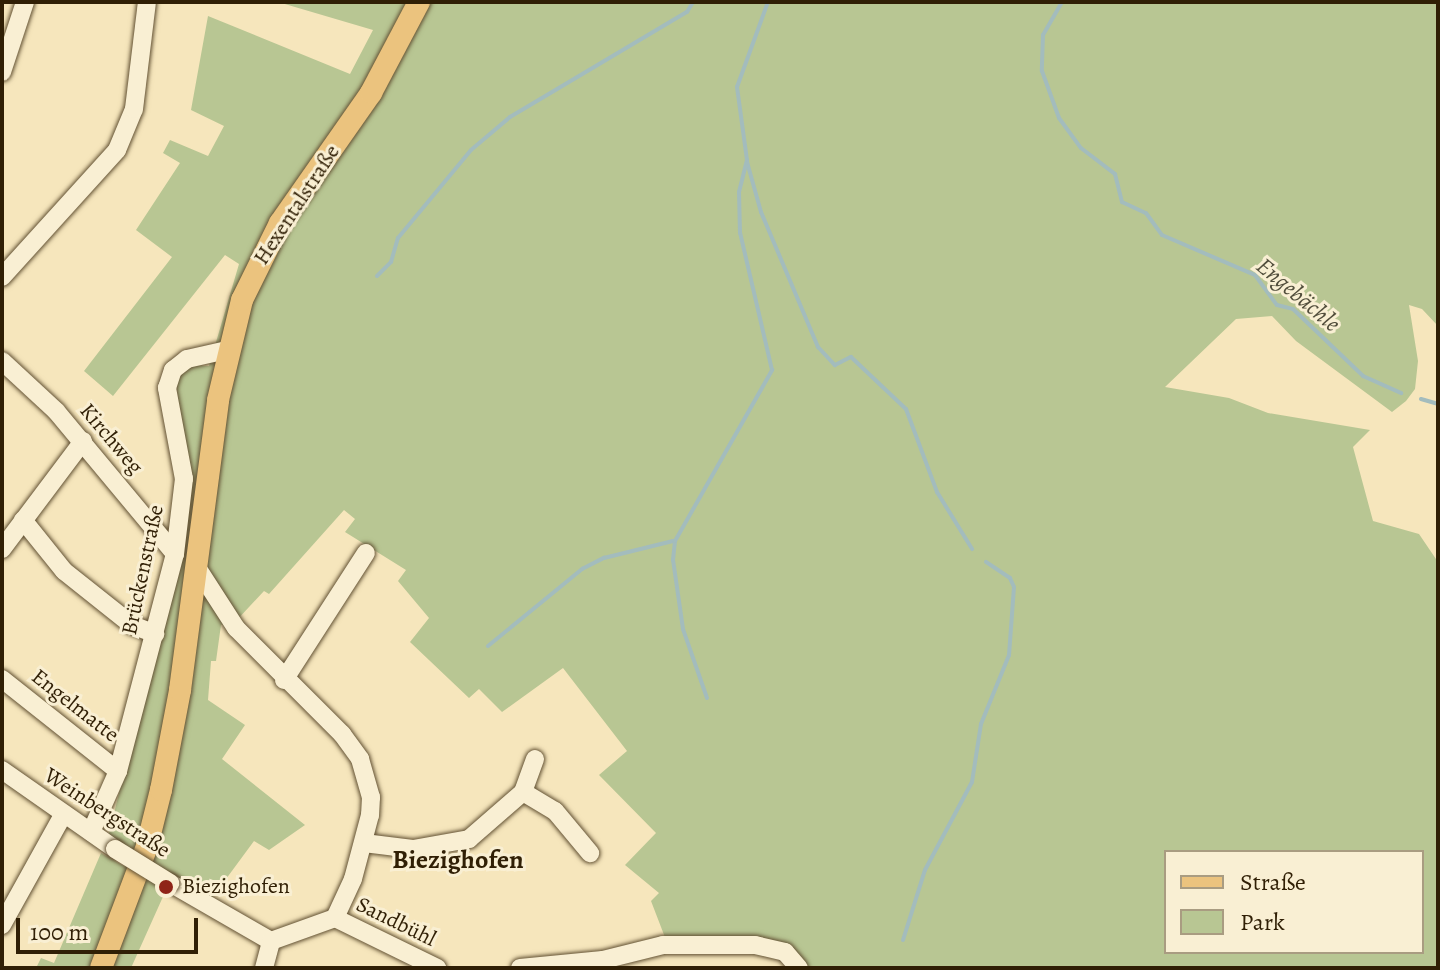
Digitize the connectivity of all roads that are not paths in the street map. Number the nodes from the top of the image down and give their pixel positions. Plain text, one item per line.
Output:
1 (25, 2) edge
2 (147, 2) edge
3 (419, 2) edge
4 (2, 72) edge
5 (2, 277) edge
6 (227, 350) junction
7 (2, 361) edge
8 (83, 441) junction
9 (23, 520) junction
10 (2, 549) edge
11 (366, 553) dead end
12 (175, 554) junction
13 (196, 566) junction
14 (155, 634) junction
15 (2, 679) edge
16 (284, 680) junction
17 (535, 759) dead end
18 (2, 770) edge
19 (118, 771) junction
20 (523, 792) junction
21 (63, 815) junction
22 (91, 832) junction
23 (364, 843) junction
24 (590, 853) dead end
25 (335, 918) junction
26 (2, 925) edge
27 (271, 941) junction
28 (604, 964) edge
29 (101, 968) edge
30 (264, 968) edge
31 (437, 968) edge
32 (520, 968) edge
33 (799, 968) edge

1 - 4 street
2 - 5 street
3 - 6 main road, Hexentalstraße
6 - 12 street, Brückenstraße
6 - 13 main road, Hexentalstraße
7 - 8 street, Kirchweg
8 - 9 street
8 - 12 street, Kirchweg
9 - 10 street
9 - 14 street
11 - 16 street
12 - 14 street, Brückenstraße
13 - 16 street
13 - 29 main road, Hexentalstraße
14 - 19 street, Brückenstraße
15 - 19 street, Engelmatte
16 - 23 street
17 - 20 street
18 - 21 street, Weinbergstraße
19 - 22 street, Brückenstraße
20 - 23 street
20 - 24 street
21 - 22 street, Weinbergstraße
21 - 26 street
22 - 27 street, Weinbergstraße, bridge
23 - 25 street
25 - 27 street
25 - 31 street, Sandbühl
27 - 30 street
28 - 32 street
28 - 33 street

